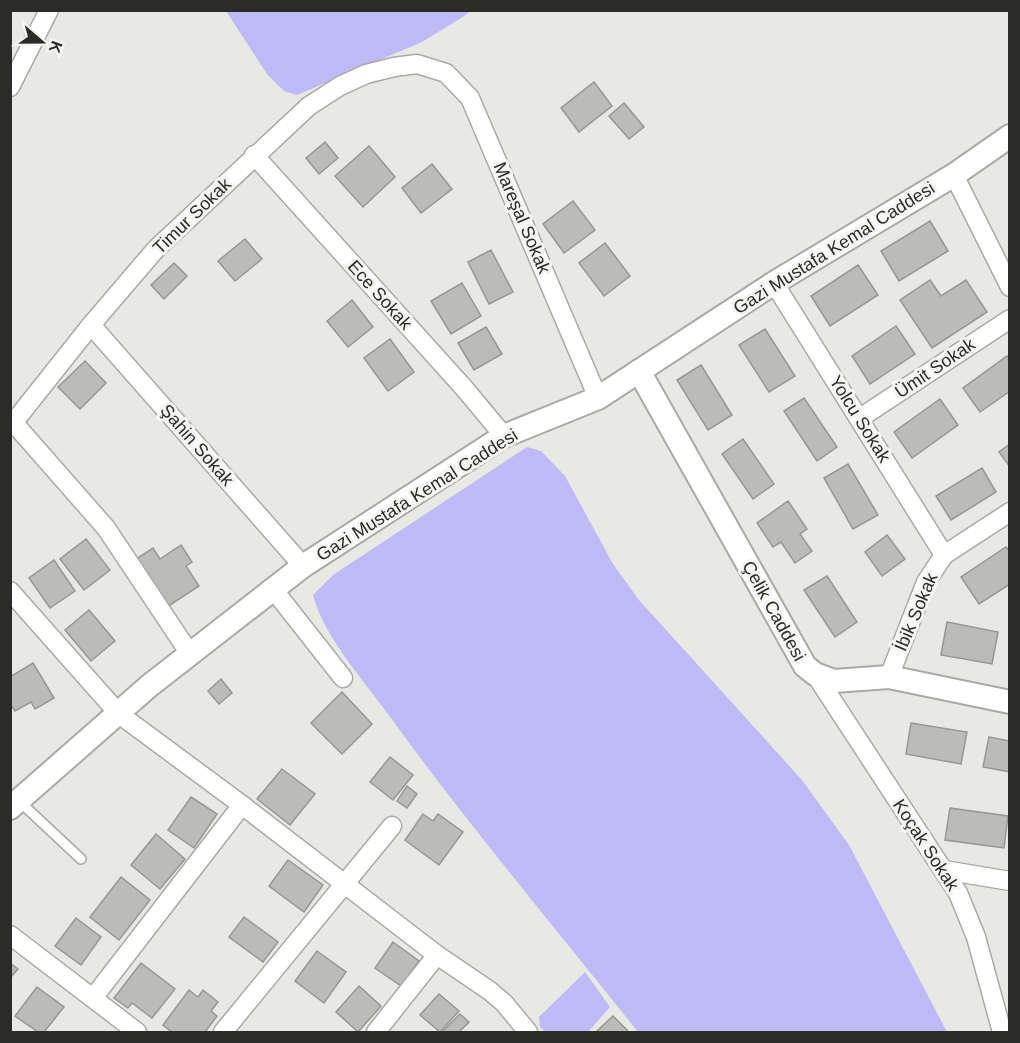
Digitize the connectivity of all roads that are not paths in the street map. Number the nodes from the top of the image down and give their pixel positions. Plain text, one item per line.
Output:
1 (49, 10) edge
2 (417, 64) joint
3 (10, 87) edge
4 (1010, 136) edge
5 (254, 155) junction
6 (954, 175) junction
7 (774, 283) junction
8 (1010, 287) edge
9 (1010, 319) edge
10 (91, 325) junction
11 (639, 371) junction
12 (598, 399) junction
13 (860, 418) junction
14 (12, 424) edge
15 (504, 436) junction
16 (1010, 512) edge
17 (944, 555) junction
18 (303, 566) junction
19 (273, 589) junction
20 (10, 591) edge
21 (190, 654) junction
22 (815, 674) junction
23 (889, 677) junction
24 (343, 678) dead end
25 (1010, 702) edge
26 (119, 714) junction
27 (14, 804) edge
28 (242, 805) junction
29 (392, 826) dead end
30 (81, 859) dead end
31 (944, 870) junction
32 (1010, 881) edge
33 (344, 885) junction
34 (10, 935) edge
35 (437, 955) junction
36 (93, 998) junction
37 (525, 1031) edge
38 (137, 1032) edge
39 (223, 1032) edge
40 (376, 1032) edge
41 (1002, 1032) edge

1 - 3 street
2 - 5 street, Timur Sokak
2 - 12 street, Mareşal Sokak
4 - 6 street, Gazi Mustafa Kemal Caddesi
5 - 10 street, Timur Sokak
5 - 15 street, Ece Sokak
6 - 7 street, Gazi Mustafa Kemal Caddesi
6 - 8 street
7 - 11 street, Gazi Mustafa Kemal Caddesi
7 - 13 street, Yolcu Sokak
9 - 13 street, Ümit Sokak
10 - 14 street, Timur Sokak
10 - 18 street, Şahin Sokak
11 - 12 street, Gazi Mustafa Kemal Caddesi
11 - 22 street, Çelik Caddesi
12 - 15 street, Gazi Mustafa Kemal Caddesi
13 - 17 street, Yolcu Sokak
14 - 21 street
15 - 18 street, Gazi Mustafa Kemal Caddesi
16 - 17 street, İbik Sokak
17 - 23 street, İbik Sokak
18 - 19 street, Gazi Mustafa Kemal Caddesi
19 - 21 street, Gazi Mustafa Kemal Caddesi
19 - 24 street
20 - 26 street
21 - 26 street, Gazi Mustafa Kemal Caddesi
22 - 23 street, Çelik Caddesi
22 - 31 street, Koçak Sokak
23 - 25 street, Çelik Caddesi
26 - 27 street, Gazi Mustafa Kemal Caddesi
26 - 28 street
27 - 30 lane
28 - 33 street
28 - 36 street
29 - 33 street
31 - 32 street
31 - 41 street, Koçak Sokak
33 - 35 street
33 - 39 street
34 - 36 street
35 - 37 street
35 - 40 street
36 - 38 street

